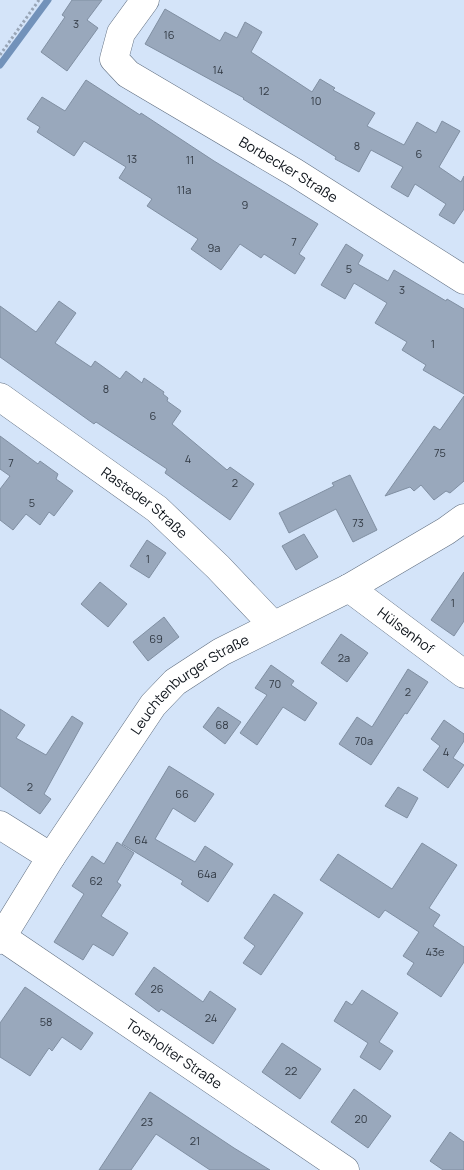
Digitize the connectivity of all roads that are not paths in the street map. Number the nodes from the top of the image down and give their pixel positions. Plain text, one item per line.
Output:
1 (145, 0) edge
2 (464, 280) edge
3 (0, 397) edge
4 (464, 518) edge
5 (349, 588) junction
6 (273, 625) junction
7 (464, 674) edge
8 (0, 825) edge
9 (51, 857) junction
10 (1, 938) edge
11 (333, 1167) edge

1 - 2 street, Borbecker Straße
3 - 6 street, Rasteder Straße
4 - 5 street, Leuchtenburger Straße
5 - 6 street, Leuchtenburger Straße
5 - 7 street, Hülsenhof
6 - 9 street, Leuchtenburger Straße
8 - 9 street
9 - 10 street, Leuchtenburger Straße
10 - 11 street, Torsholter Straße

